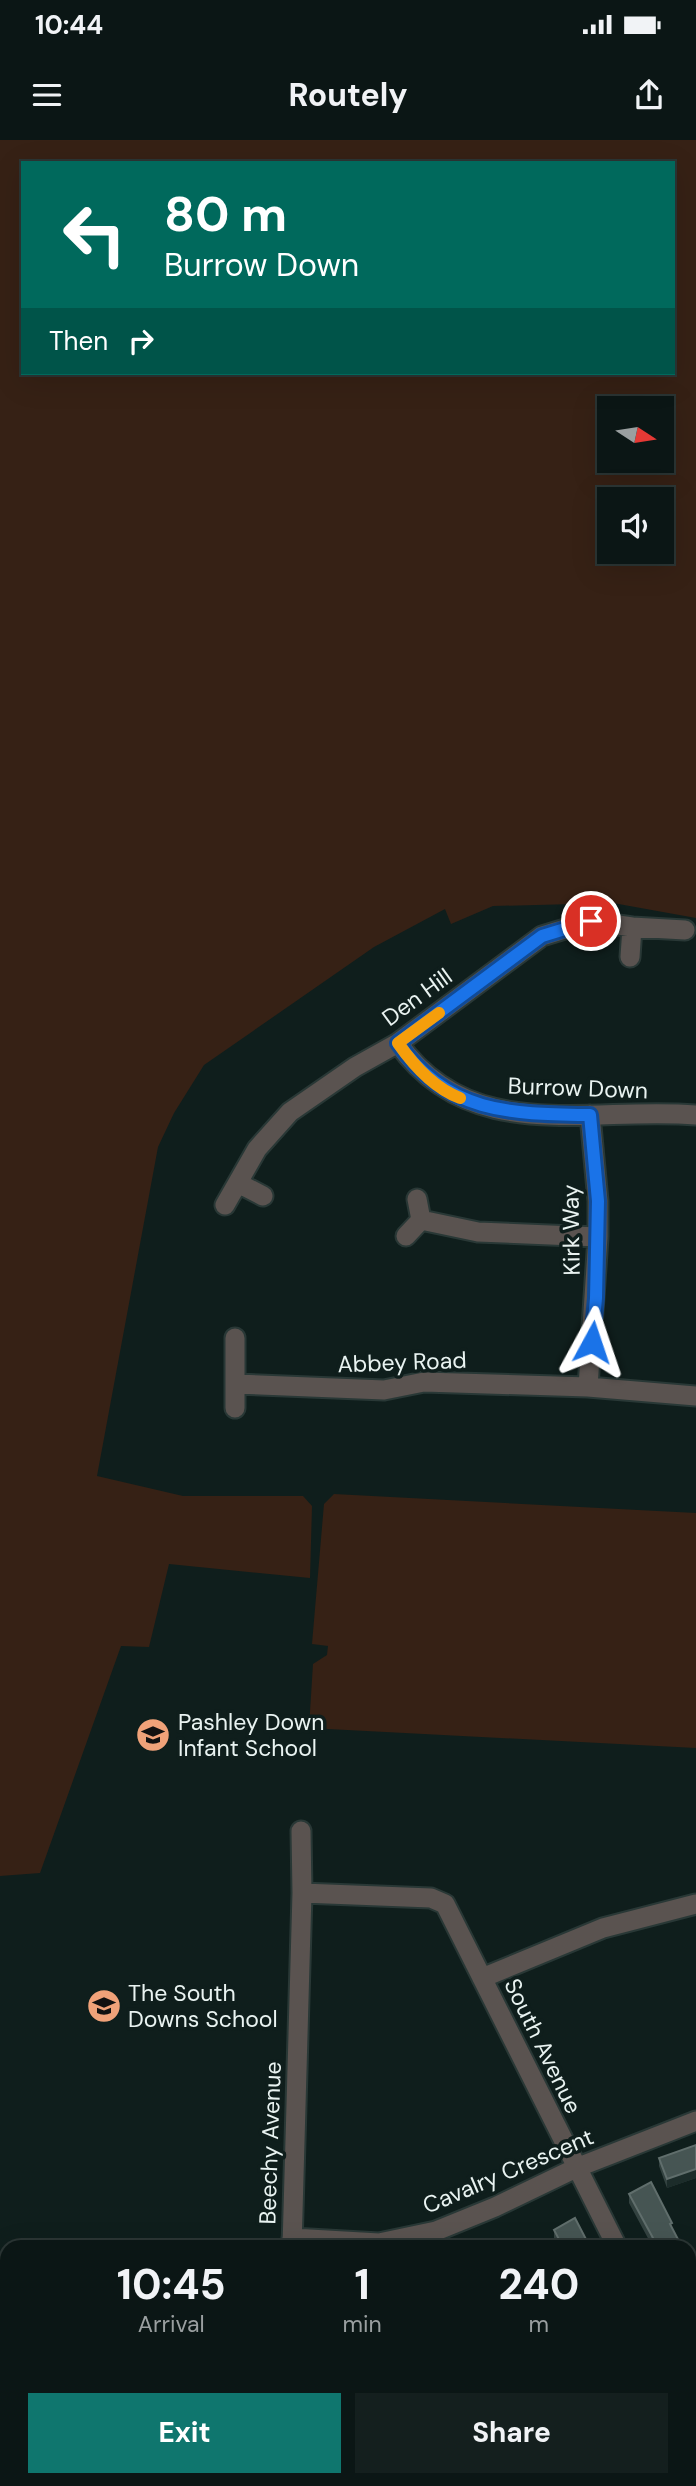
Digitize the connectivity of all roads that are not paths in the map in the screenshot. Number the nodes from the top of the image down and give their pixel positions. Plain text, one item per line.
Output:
1 (632, 927) junction
2 (685, 930) dead end
3 (630, 957) dead end
4 (398, 1043) junction
5 (590, 1115) junction
6 (696, 1115) edge
7 (238, 1183) junction
8 (263, 1196) dead end
9 (417, 1199) dead end
10 (225, 1205) dead end
11 (421, 1220) junction
12 (406, 1236) dead end
13 (598, 1237) junction
14 (235, 1338) dead end
15 (236, 1384) junction
16 (588, 1387) junction
17 (696, 1396) edge
18 (235, 1408) dead end
19 (301, 1831) dead end
20 (302, 1893) junction
21 (696, 1904) edge
22 (482, 1978) junction
23 (696, 2121) edge
24 (576, 2168) junction
25 (292, 2240) edge
26 (393, 2240) edge
27 (613, 2240) edge

1 - 2 street, Den Hill
1 - 3 street
1 - 4 street, Den Hill
4 - 5 street, Burrow Down
4 - 7 street, Den Hill
5 - 6 street, Burrow Down
5 - 13 street, Kirk Way
7 - 8 street
7 - 10 street, Den Hill
9 - 11 street
11 - 12 street
11 - 13 street
13 - 16 street, Kirk Way
14 - 15 street
15 - 16 street, Abbey Road
15 - 18 street
16 - 17 street, Abbey Road
19 - 20 street, Beechy Avenue
20 - 22 street, South Avenue
20 - 25 street, Beechy Avenue
21 - 22 street
22 - 24 street, South Avenue
23 - 24 street, Cavalry Crescent
24 - 26 street, Cavalry Crescent
24 - 27 street, South Avenue

